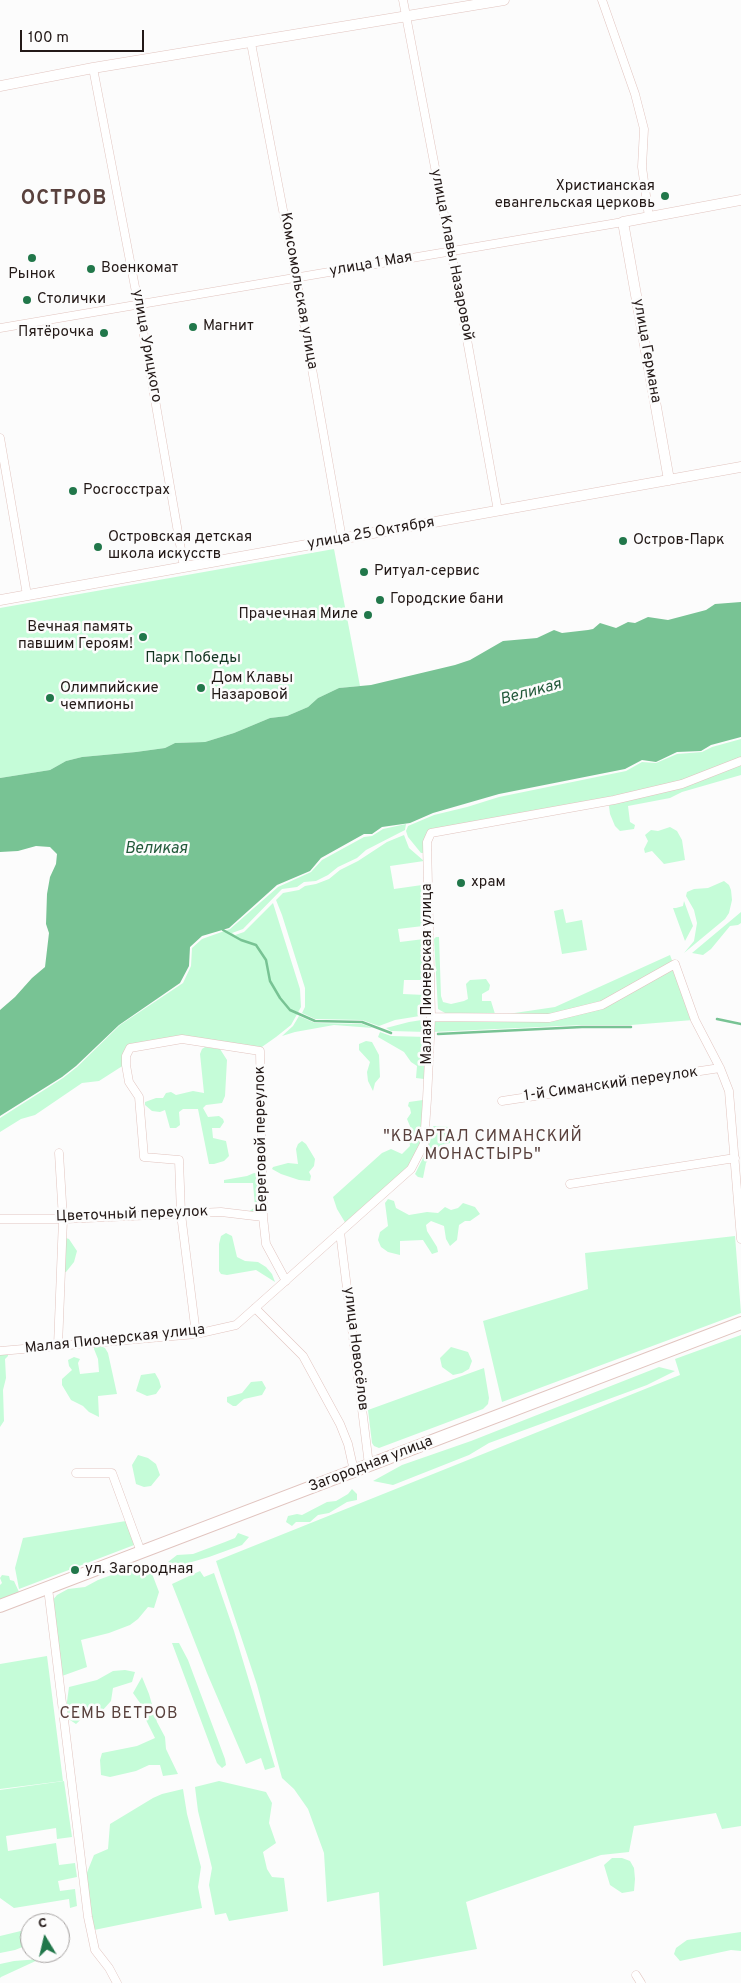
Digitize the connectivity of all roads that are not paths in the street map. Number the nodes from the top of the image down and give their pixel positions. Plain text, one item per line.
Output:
1 (403, 0) edge
2 (501, 0) edge
3 (602, 0) edge
4 (406, 17) junction
5 (251, 43) junction
6 (93, 68) junction
7 (0, 86) edge
8 (741, 200) edge
9 (649, 217) junction
10 (623, 222) junction
11 (451, 251) junction
12 (296, 278) junction
13 (138, 305) junction
14 (0, 328) edge
15 (0, 438) edge
16 (741, 467) edge
17 (669, 480) junction
18 (498, 510) junction
19 (342, 539) junction
20 (184, 567) junction
21 (27, 595) junction
22 (0, 600) edge
23 (741, 761) edge
24 (432, 1016) junction
25 (720, 1068) junction
26 (502, 1101) dead end
27 (59, 1154) dead end
28 (735, 1158) junction
29 (570, 1184) dead end
30 (181, 1214) junction
31 (263, 1217) junction
32 (62, 1218) junction
33 (0, 1219) edge
34 (340, 1232) junction
35 (741, 1240) edge
36 (286, 1281) junction
37 (255, 1308) junction
38 (741, 1323) edge
39 (196, 1334) junction
40 (58, 1346) junction
41 (0, 1351) edge
42 (369, 1465) junction
43 (354, 1471) junction
44 (76, 1473) dead end
45 (141, 1552) junction
46 (48, 1588) junction
47 (0, 1606) edge
48 (636, 1975) dead end
49 (117, 1983) edge
50 (641, 1983) edge

1 - 4 street, улица Клавы Назаровой
2 - 4 main road
3 - 9 street
4 - 5 main road
4 - 11 street, улица Клавы Назаровой
5 - 6 main road
5 - 12 street, Комсомольская улица
6 - 7 main road
6 - 13 street, улица Урицкого
8 - 9 main road, улица 1 Мая
9 - 10 main road, улица 1 Мая
10 - 11 street, улица 1 Мая
10 - 17 main road, улица Германа
11 - 12 street, улица 1 Мая
11 - 18 street, улица Клавы Назаровой
12 - 13 street, улица 1 Мая
12 - 19 street, Комсомольская улица
13 - 14 street, улица 1 Мая
13 - 20 street, улица Урицкого
15 - 21 street
16 - 17 main road, улица 25 Октября
17 - 18 main road, улица 25 Октября
18 - 19 main road, улица 25 Октября
19 - 20 main road, улица 25 Октября
20 - 21 main road, улица 25 Октября
21 - 22 main road, улица 25 Октября
23 - 24 street, Малая Пионерская улица
24 - 25 street
24 - 34 street, Малая Пионерская улица
25 - 26 street, 1-й Симанский переулок
25 - 28 street
27 - 32 street
28 - 29 street
28 - 35 street
30 - 31 street, Цветочный переулок
30 - 31 street, Береговой переулок
30 - 32 street, Цветочный переулок
30 - 39 street
31 - 36 street, Береговой переулок
32 - 33 street, Цветочный переулок
32 - 40 street
34 - 36 street, Малая Пионерская улица
34 - 42 street, улица Новосёлов
36 - 37 street, Малая Пионерская улица
37 - 39 street, Малая Пионерская улица
37 - 43 street
38 - 42 highway, Загородная улица
39 - 40 street, Малая Пионерская улица
40 - 41 street, Малая Пионерская улица
42 - 43 highway, Загородная улица
43 - 45 highway, Загородная улица
44 - 45 street
45 - 46 highway, Загородная улица
46 - 47 highway, Загородная улица
46 - 49 street
48 - 50 street

